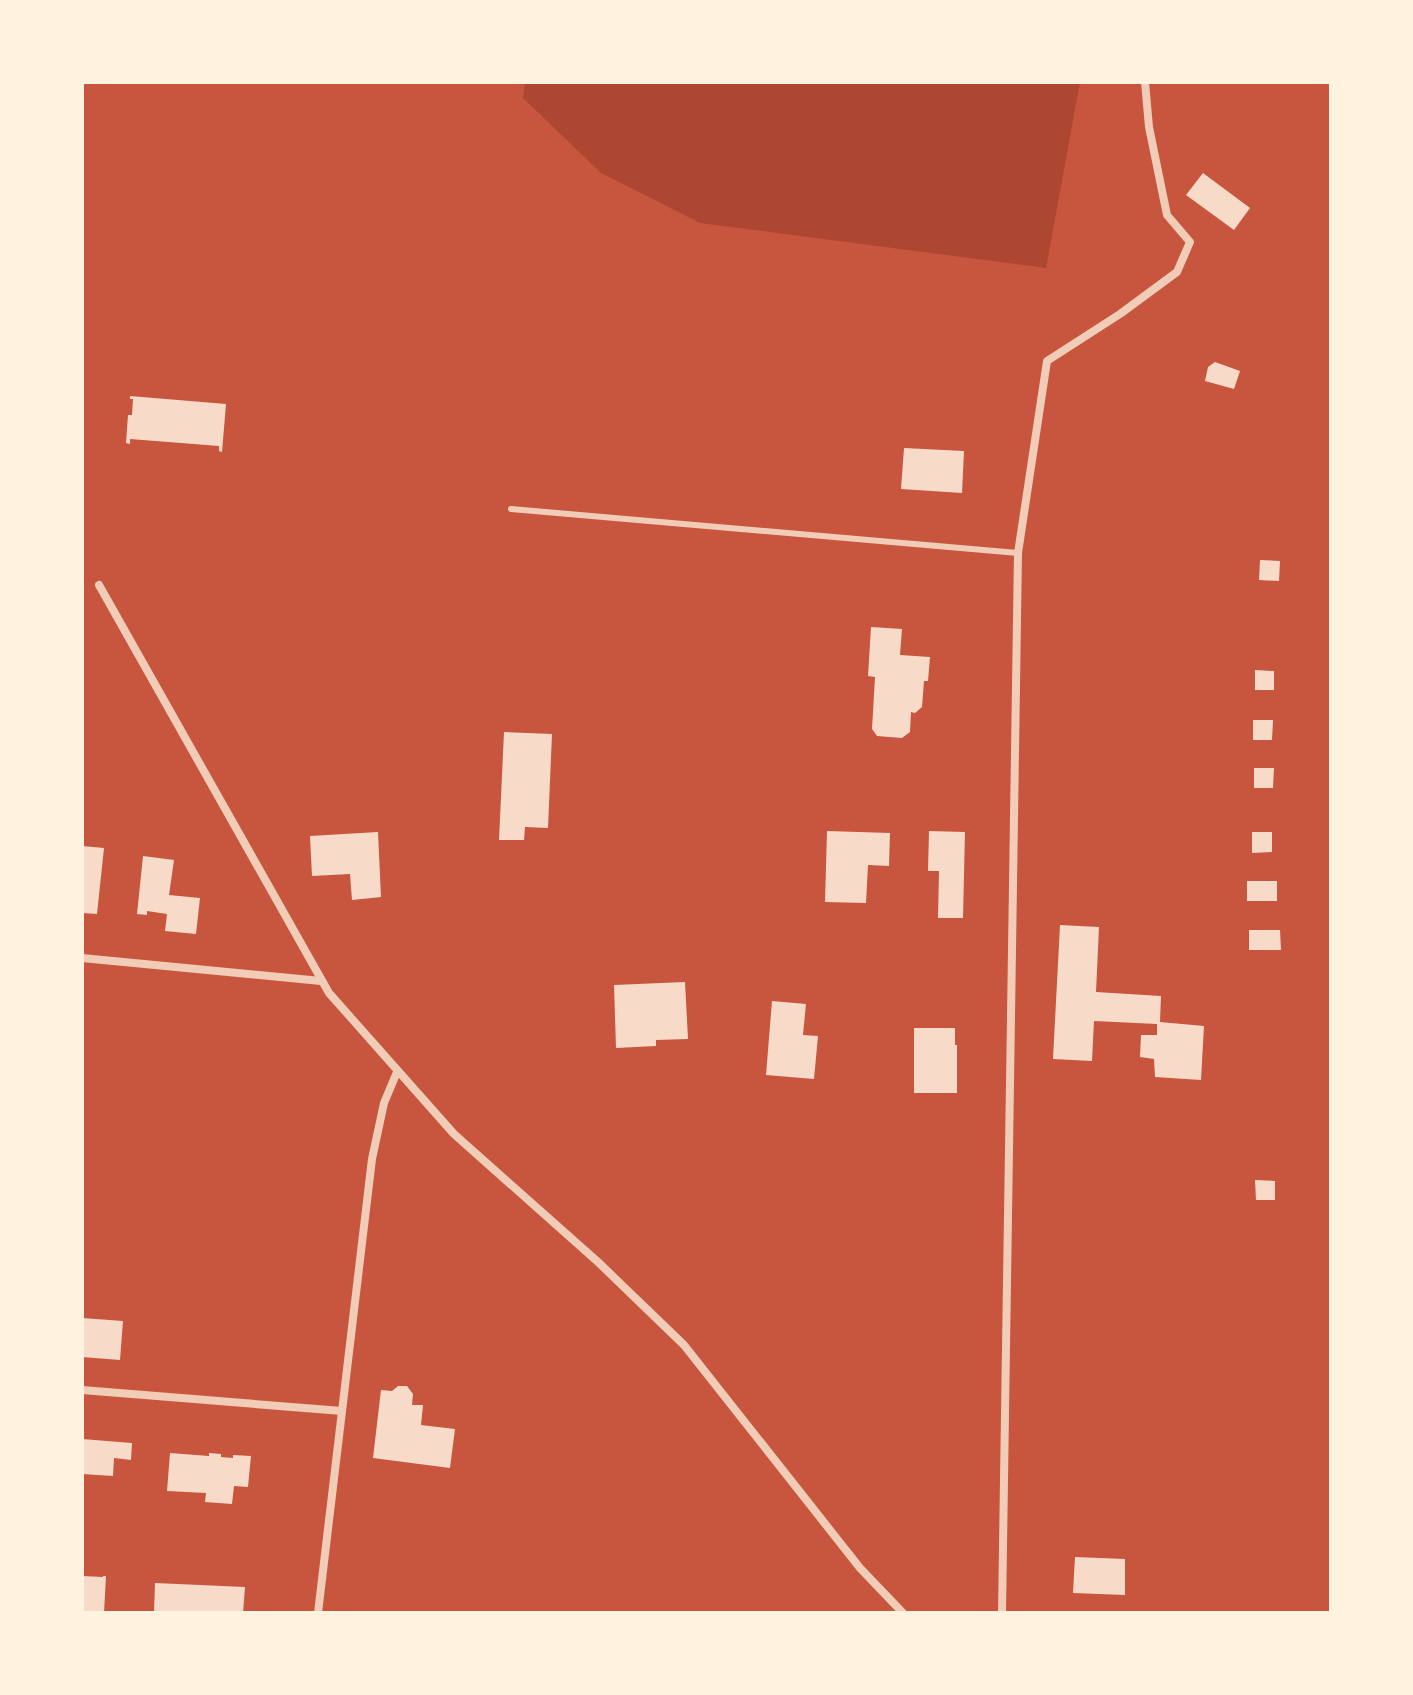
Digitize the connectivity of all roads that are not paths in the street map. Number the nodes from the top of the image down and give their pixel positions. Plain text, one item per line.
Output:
1 (1145, 82) edge
2 (511, 509) dead end
3 (1018, 553) junction
4 (99, 585) dead end
5 (82, 958) edge
6 (321, 981) junction
7 (397, 1072) junction
8 (82, 1390) edge
9 (342, 1411) junction
10 (318, 1613) edge
11 (903, 1613) edge
12 (1002, 1613) edge

1 - 3 street
2 - 3 lane
3 - 12 street
4 - 6 street
5 - 6 street
6 - 7 street
7 - 9 street
7 - 11 street
8 - 9 street
9 - 10 street

